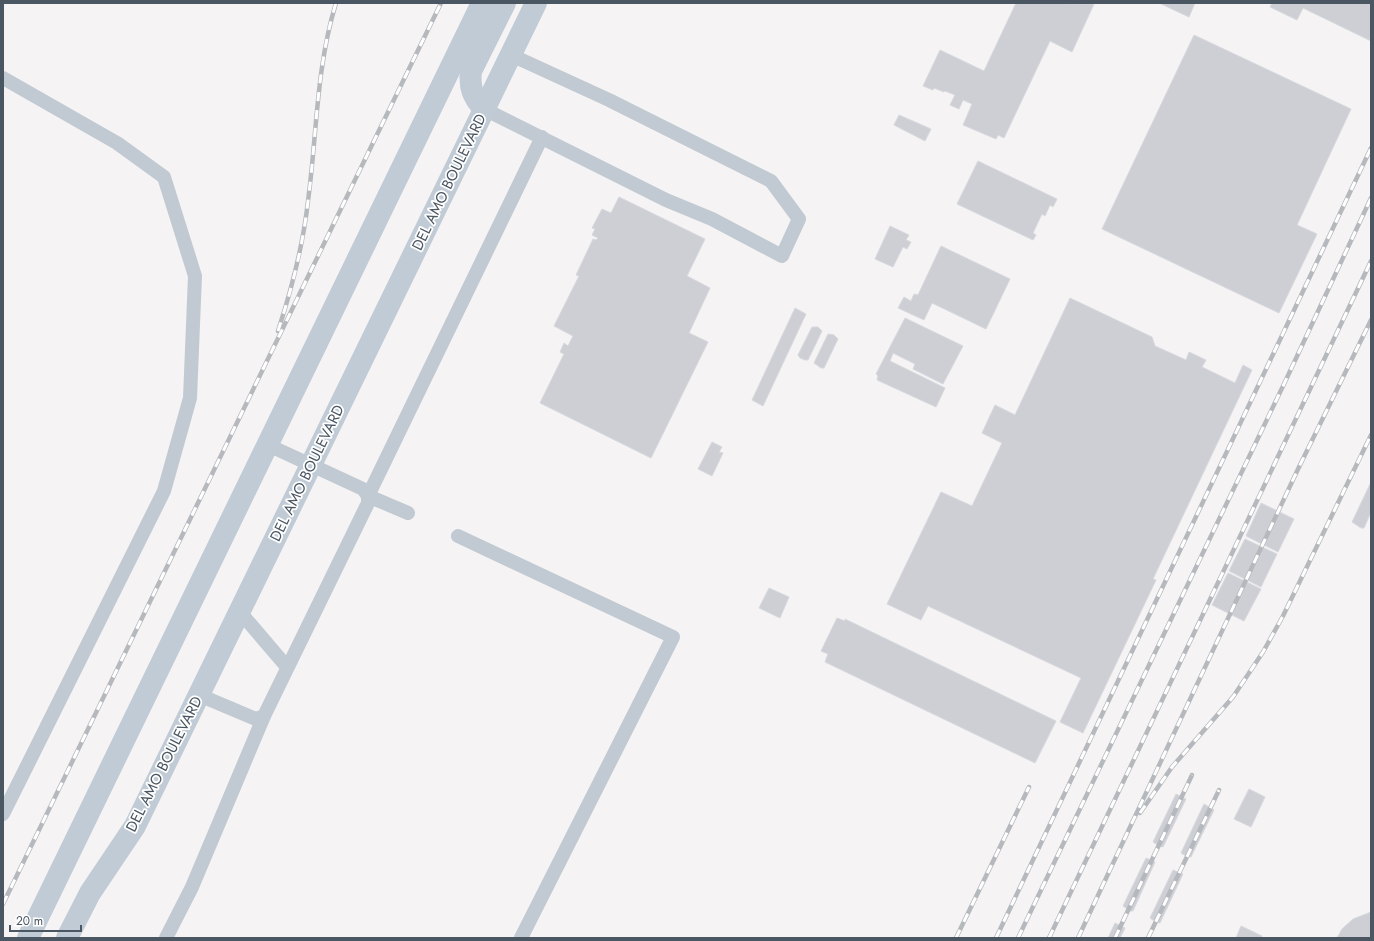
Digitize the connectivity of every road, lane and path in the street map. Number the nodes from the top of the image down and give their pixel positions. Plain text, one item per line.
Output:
1 (482, 3) edge
2 (505, 3) edge
3 (536, 3) edge
4 (511, 55) junction
5 (3, 78) edge
6 (484, 109) junction
7 (542, 137) junction
8 (268, 445) junction
9 (310, 465) junction
10 (368, 496) junction
11 (408, 513) dead end
12 (458, 536) dead end
13 (240, 612) junction
14 (287, 667) junction
15 (199, 695) junction
16 (264, 716) junction
17 (3, 814) edge
18 (28, 938) edge
19 (67, 938) edge
20 (166, 938) edge
21 (521, 938) edge

1 - 8 main road
2 - 6 main road
3 - 4 main road, DEL AMO BOULEVARD
4 - 6 main road, DEL AMO BOULEVARD
4 - 7 lane
5 - 17 lane
6 - 7 lane
6 - 9 main road, DEL AMO BOULEVARD
7 - 10 lane
8 - 9 lane
8 - 18 main road
9 - 10 lane
9 - 13 main road, DEL AMO BOULEVARD
10 - 11 lane
10 - 14 lane
12 - 21 lane
13 - 14 lane
13 - 15 main road, DEL AMO BOULEVARD
14 - 16 lane
15 - 16 lane
15 - 19 main road, DEL AMO BOULEVARD
16 - 20 lane

